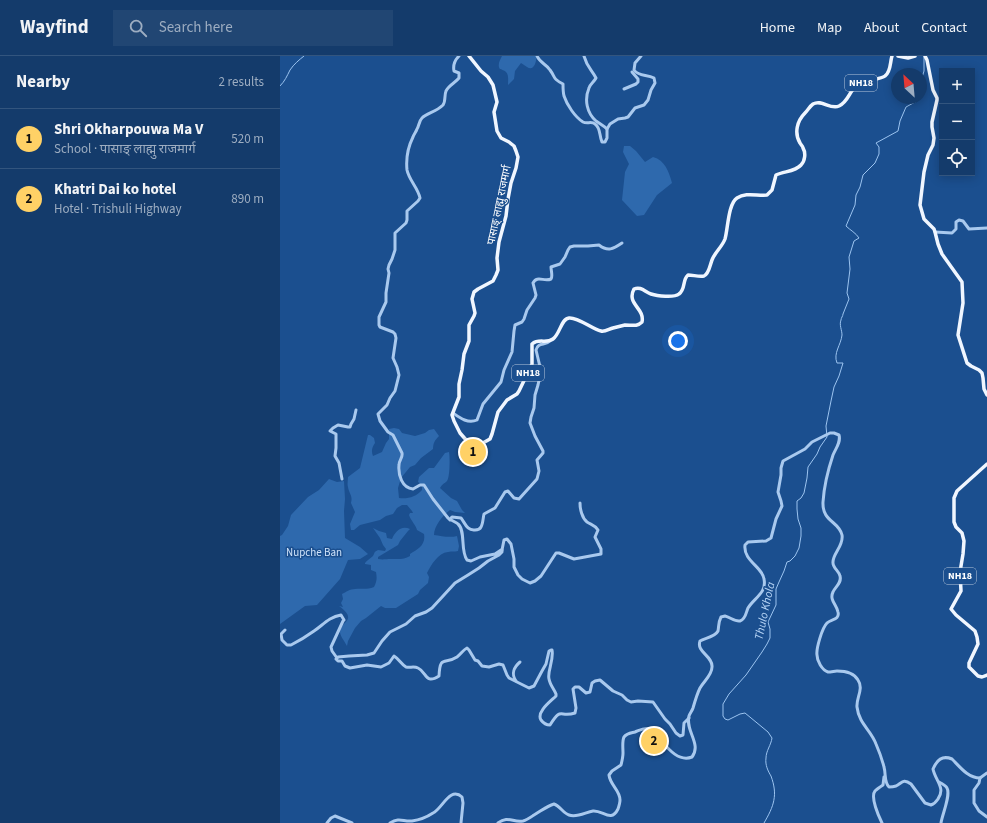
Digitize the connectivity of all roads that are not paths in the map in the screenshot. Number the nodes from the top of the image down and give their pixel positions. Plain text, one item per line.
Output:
1 (459, 56) edge
2 (469, 56) edge
3 (537, 56) edge
4 (584, 56) edge
5 (641, 56) edge
6 (892, 56) edge
7 (898, 56) edge
8 (916, 56) edge
9 (925, 56) edge
10 (632, 72) dead end
11 (624, 89) dead end
12 (607, 129) junction
13 (987, 228) edge
14 (935, 232) junction
15 (622, 243) dead end
16 (550, 341) junction
17 (987, 395) edge
18 (356, 410) dead end
19 (453, 413) junction
20 (987, 464) edge
21 (342, 479) dead end
22 (580, 503) dead end
23 (451, 520) junction
24 (502, 550) junction
25 (284, 630) dead end
26 (336, 658) junction
27 (520, 662) dead end
28 (987, 675) edge
29 (518, 682) junction
30 (689, 718) junction
31 (884, 769) junction
32 (987, 773) edge
33 (980, 778) junction
34 (938, 780) junction
35 (987, 817) edge
36 (327, 823) edge
37 (352, 823) edge
38 (390, 823) edge
39 (461, 823) edge
40 (498, 823) edge
41 (882, 823) edge
42 (941, 823) edge

1 - 23 street
2 - 19 main road, पासाङ् लाह्मु राजमार्ग
3 - 12 street
4 - 12 street
5 - 12 street
6 - 16 main road, NH18
7 - 8 main road
9 - 14 main road
10 - 11 street
13 - 14 street
14 - 17 main road
15 - 19 street
16 - 19 main road, NH18
16 - 23 street
18 - 21 street
20 - 28 main road, NH18
22 - 24 street
23 - 24 street
24 - 26 street
25 - 26 street
26 - 29 street
27 - 29 street
29 - 30 street
30 - 31 street
30 - 40 street
31 - 34 street
31 - 41 street
32 - 33 street
33 - 34 street
33 - 35 street
34 - 42 street
36 - 37 street
38 - 39 street

